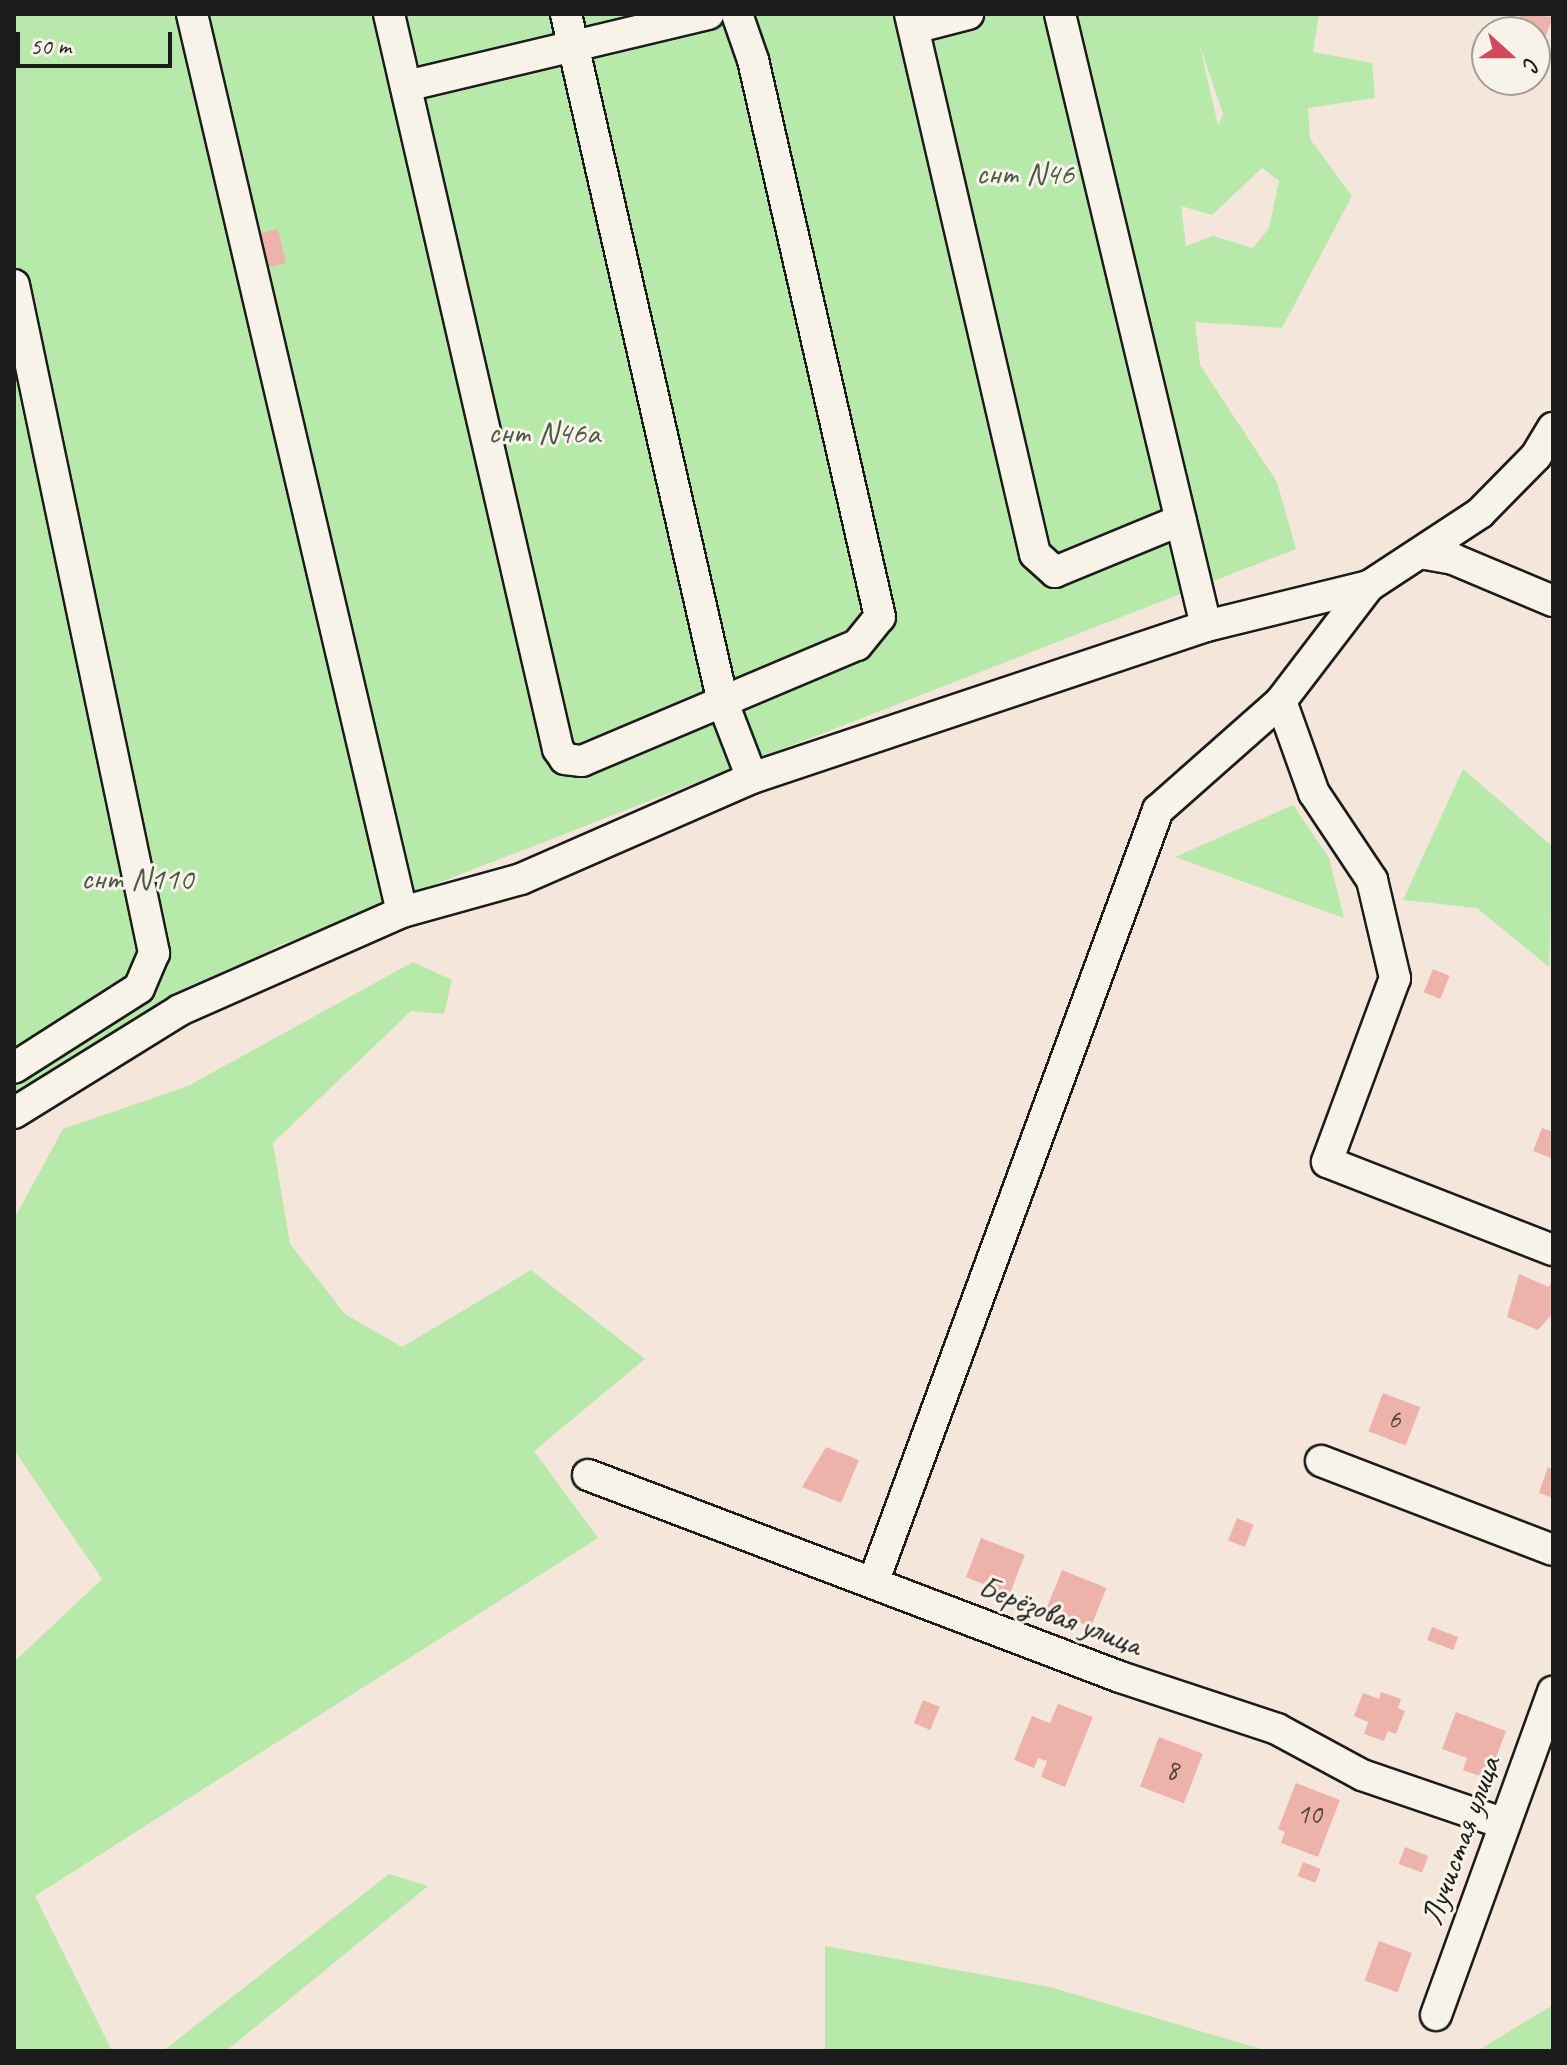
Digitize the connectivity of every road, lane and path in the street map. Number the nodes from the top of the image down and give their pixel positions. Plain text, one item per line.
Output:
1 (192, 14) edge
2 (389, 14) edge
3 (566, 14) edge
4 (709, 14) edge
5 (737, 14) edge
6 (968, 14) edge
7 (1060, 14) edge
8 (912, 21) edge
9 (574, 46) junction
10 (406, 86) junction
11 (14, 285) edge
12 (1553, 428) edge
13 (1545, 463) edge
14 (1181, 520) junction
15 (1420, 553) junction
16 (1369, 586) junction
17 (1553, 601) edge
18 (1206, 626) junction
19 (1281, 701) junction
20 (723, 703) junction
21 (752, 778) junction
22 (402, 912) junction
23 (14, 1068) edge
24 (14, 1113) edge
25 (1553, 1250) edge
26 (1321, 1461) dead end
27 (588, 1475) dead end
28 (1553, 1550) edge
29 (873, 1583) junction
30 (1553, 1692) edge
31 (1505, 1824) junction
32 (1436, 2015) dead end

1 - 22 street
2 - 10 street
3 - 9 street
4 - 9 street
5 - 20 street
6 - 8 street
7 - 14 street
8 - 14 street
9 - 10 street
9 - 20 street
10 - 20 street
11 - 23 street
12 - 13 street
13 - 15 street
14 - 18 street
15 - 16 street
15 - 17 street
16 - 18 street
16 - 19 street
18 - 21 street
19 - 25 street
19 - 29 street
20 - 21 street
21 - 22 street
22 - 24 street
26 - 28 street
27 - 29 street, Берёзовая улица
29 - 31 street, Берёзовая улица
30 - 31 street, Лучистая улица
31 - 32 street, Лучистая улица

